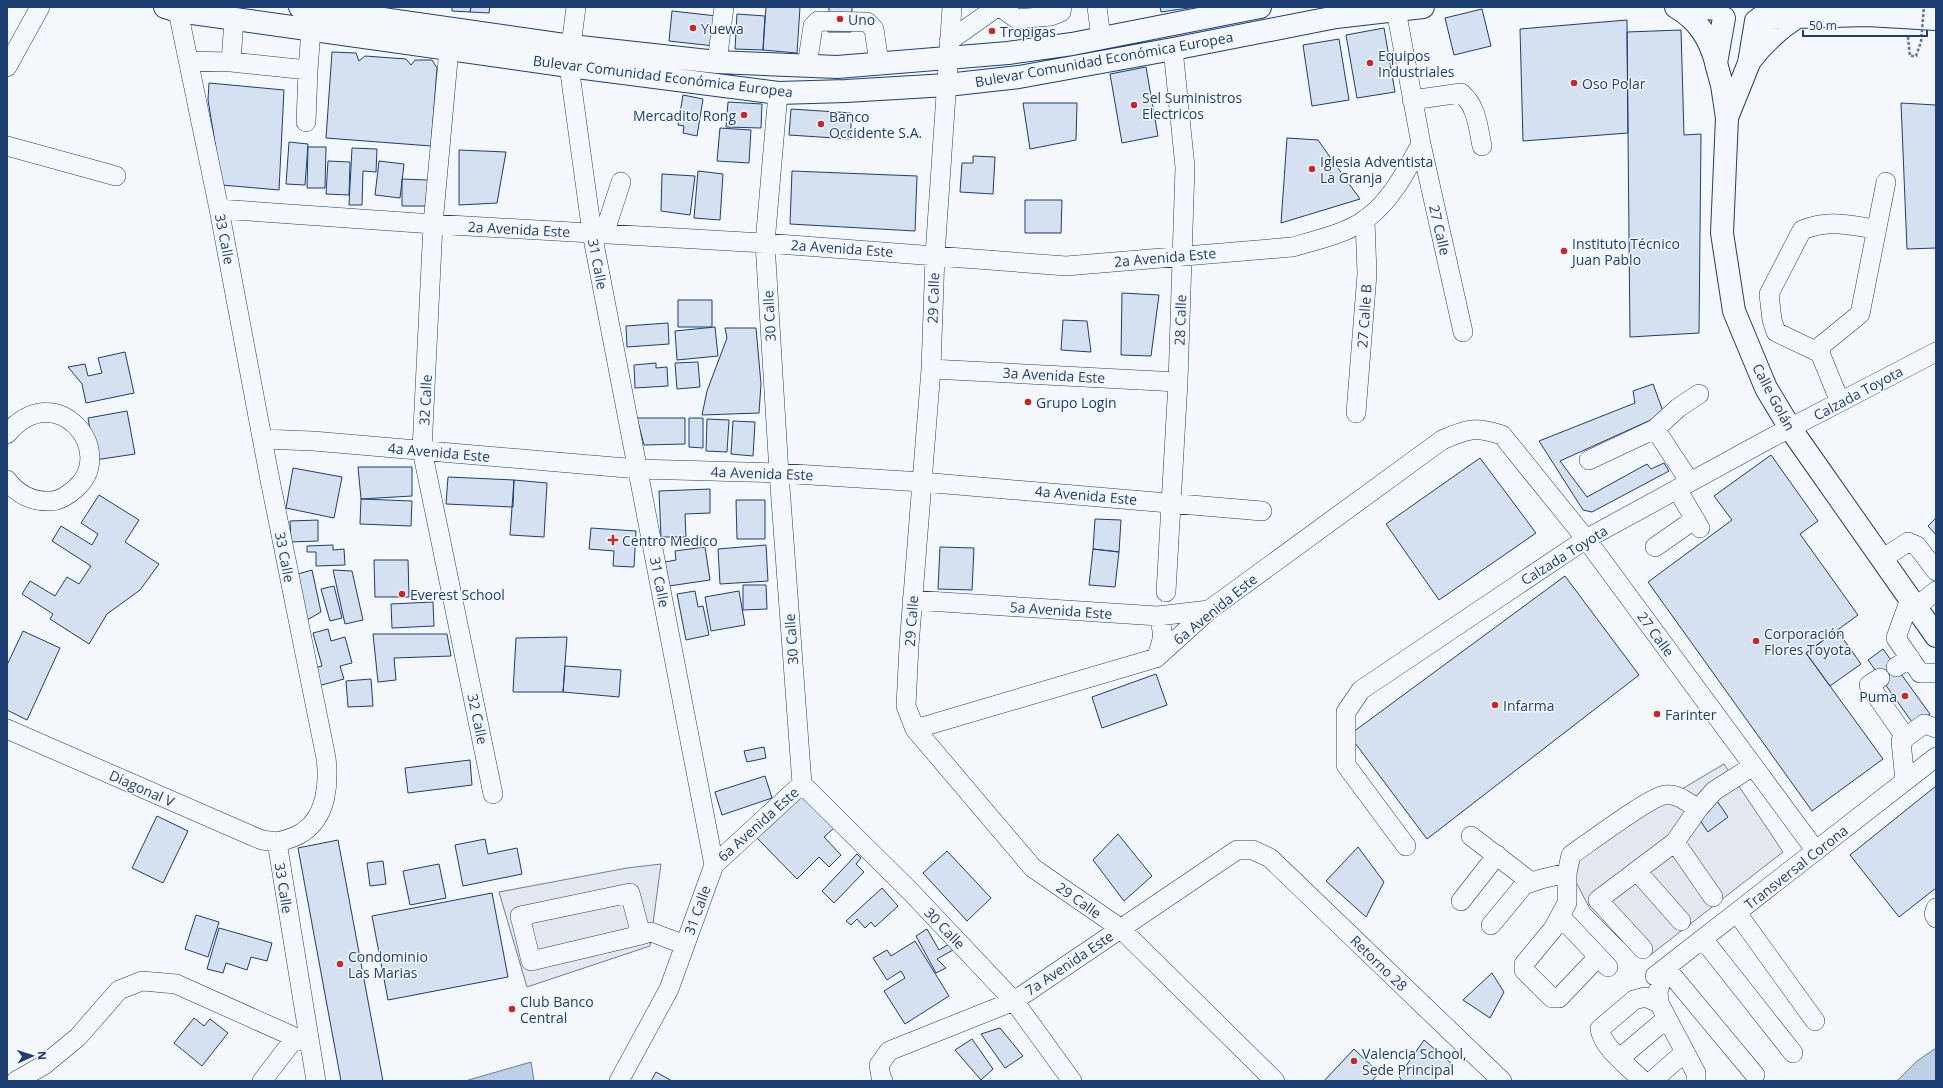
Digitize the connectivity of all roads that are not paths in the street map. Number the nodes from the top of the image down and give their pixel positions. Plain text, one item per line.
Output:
1 (40, 7) edge
2 (300, 7) edge
3 (576, 7) edge
4 (724, 7) edge
5 (952, 7) edge
6 (997, 7) edge
7 (1000, 7) edge
8 (1062, 7) edge
9 (1097, 7) edge
10 (1260, 7) edge
11 (1423, 7) edge
12 (1676, 7) edge
13 (1694, 7) edge
14 (171, 9) edge
15 (1235, 9) edge
16 (1396, 10) junction
17 (1719, 11) edge
18 (1761, 15) edge
19 (1797, 17) junction
20 (234, 19) junction
21 (1936, 19) edge
22 (311, 30) junction
23 (1101, 38) junction
24 (449, 49) junction
25 (1172, 49) junction
26 (948, 50) junction
27 (570, 56) junction
28 (188, 61) junction
29 (231, 62) junction
30 (717, 62) junction
31 (879, 63) junction
32 (1716, 63) junction
33 (1749, 63) junction
34 (807, 66) junction
35 (7, 67) edge
36 (308, 70) junction
37 (947, 85) junction
38 (778, 93) junction
39 (1412, 100) junction
40 (1727, 118) junction
41 (306, 122) dead end
42 (1421, 144) junction
43 (7, 146) edge
44 (1482, 146) dead end
45 (116, 176) dead end
46 (621, 182) dead end
47 (1886, 182) dead end
48 (220, 209) junction
49 (1365, 220) junction
50 (433, 224) junction
51 (1876, 229) junction
52 (598, 233) junction
53 (765, 243) junction
54 (935, 255) junction
55 (1183, 256) junction
56 (1463, 332) dead end
57 (1936, 352) edge
58 (1820, 353) junction
59 (931, 369) junction
60 (1178, 382) junction
61 (1699, 394) dead end
62 (1840, 402) junction
63 (1356, 413) dead end
64 (1790, 428) junction
65 (1484, 429) joint
66 (1655, 429) junction
67 (7, 434) edge
68 (262, 439) junction
69 (422, 450) junction
70 (1589, 460) dead end
71 (638, 469) junction
72 (779, 473) junction
73 (7, 480) edge
74 (922, 482) junction
75 (1684, 485) junction
76 (1172, 503) junction
77 (1262, 511) dead end
78 (1586, 539) junction
79 (1654, 547) dead end
80 (1882, 559) junction
81 (1936, 571) edge
82 (1936, 591) edge
83 (1166, 592) dead end
84 (912, 600) junction
85 (1913, 603) junction
86 (1209, 610) junction
87 (1158, 616) junction
88 (1936, 636) edge
89 (1156, 658) junction
90 (1936, 673) edge
91 (1880, 678) dead end
92 (915, 728) junction
93 (1936, 728) edge
94 (7, 729) edge
95 (1906, 738) junction
96 (1936, 757) edge
97 (1753, 766) junction
98 (1904, 781) junction
99 (802, 784) junction
100 (493, 794) dead end
101 (1698, 809) junction
102 (1471, 836) dead end
103 (278, 842) junction
104 (1675, 842) junction
105 (1406, 846) dead end
106 (1253, 850) joint
107 (1816, 852) junction
108 (1498, 855) junction
109 (714, 864) junction
110 (1637, 871) junction
111 (1566, 873) junction
112 (1531, 882) junction
113 (1713, 897) dead end
114 (1461, 901) dead end
115 (1936, 908) edge
116 (1737, 913) junction
117 (1560, 916) junction
118 (1936, 918) edge
119 (1681, 921) dead end
120 (1491, 925) dead end
121 (1120, 928) junction
122 (641, 935) junction
123 (1703, 939) junction
124 (685, 945) junction
125 (1643, 949) dead end
126 (1660, 972) junction
127 (1014, 1001) junction
128 (1663, 1011) junction
129 (1815, 1021) dead end
130 (302, 1041) junction
131 (1685, 1052) junction
132 (1793, 1053) dead end
133 (1620, 1058) junction
134 (881, 1073) edge
135 (1755, 1075) dead end
136 (16, 1081) edge
137 (262, 1081) edge
138 (316, 1081) edge
139 (619, 1081) edge
140 (1072, 1081) edge
141 (1275, 1081) edge
142 (1502, 1081) edge
143 (1643, 1081) edge
144 (1652, 1081) edge
145 (1696, 1081) edge

1 - 35 street
2 - 27 main road, Bulevar Comunidad Económica Europea
3 - 27 street, 31 Calle
4 - 30 street
5 - 26 street, 29 Calle
6 - 26 street
7 - 8 street
9 - 23 street
10 - 15 main road, Bulevar Comunidad Económica Europea
11 - 16 main road, Bulevar Comunidad Económica Europea
12 - 32 main road
13 - 17 main road
14 - 20 main road, Bulevar Comunidad Económica Europea
14 - 28 street, 33 Calle
15 - 23 main road, Bulevar Comunidad Económica Europea
16 - 25 main road, Bulevar Comunidad Económica Europea
16 - 39 street, 27 Calle
17 - 18 main road
17 - 32 main road, Calle Golán
18 - 19 main road
18 - 33 main road, Calle Golán
19 - 21 main road
19 - 33 main road
20 - 22 main road, Bulevar Comunidad Económica Europea
20 - 29 street
22 - 24 main road, Bulevar Comunidad Económica Europea
22 - 36 street
23 - 26 main road, Bulevar Comunidad Económica Europea
24 - 27 main road, Bulevar Comunidad Económica Europea
24 - 50 street, 32 Calle
25 - 37 main road, Bulevar Comunidad Económica Europea
25 - 55 street, 28 Calle
26 - 31 main road, Bulevar Comunidad Económica Europea
26 - 37 street, 29 Calle
27 - 30 main road, Bulevar Comunidad Económica Europea
27 - 38 main road, Bulevar Comunidad Económica Europea
27 - 52 street, 31 Calle
28 - 29 street
28 - 48 street, 33 Calle
29 - 36 street
30 - 34 main road, Bulevar Comunidad Económica Europea
31 - 34 main road, Bulevar Comunidad Económica Europea
31 - 34 street
32 - 40 main road, Calle Golán
33 - 40 main road, Calle Golán
36 - 41 street
37 - 38 main road, Bulevar Comunidad Económica Europea
37 - 54 street, 29 Calle
38 - 53 street, 30 Calle
39 - 42 street, 27 Calle
39 - 44 street
40 - 64 main road, Calle Golán
42 - 49 street, 2a Avenida Este
42 - 56 street, 27 Calle
43 - 45 street
46 - 52 street
47 - 51 street
48 - 50 street, 2a Avenida Este
48 - 68 street, 33 Calle
49 - 55 street, 2a Avenida Este
49 - 63 street, 27 Calle B
50 - 52 street, 2a Avenida Este
50 - 69 street, 32 Calle
51 - 58 street
51 - 58 street
52 - 53 street, 2a Avenida Este
52 - 71 street, 31 Calle
53 - 54 street, 2a Avenida Este
53 - 72 street, 30 Calle
54 - 55 street, 2a Avenida Este
54 - 59 street, 29 Calle
55 - 60 street, 28 Calle
57 - 62 street, Calzada Toyota
58 - 62 street
59 - 60 street, 3a Avenida Este
59 - 74 street, 29 Calle
60 - 76 street, 28 Calle
61 - 66 street
62 - 64 street, Calzada Toyota
64 - 75 street, Calzada Toyota
64 - 80 main road, Calle Golán
65 - 78 street, 27 Calle
65 - 86 street, 6a Avenida Este
66 - 70 street
66 - 75 street
67 - 73 street
68 - 69 street, 4a Avenida Este
68 - 103 street, 33 Calle
69 - 71 street, 4a Avenida Este
69 - 100 street, 32 Calle
71 - 72 street, 4a Avenida Este
71 - 109 street, 31 Calle
72 - 74 street, 4a Avenida Este
72 - 99 street, 30 Calle
74 - 76 street, 4a Avenida Este
74 - 84 street, 29 Calle
75 - 78 street, Calzada Toyota
75 - 79 street
76 - 77 street, 4a Avenida Este
76 - 83 street, 28 Calle
78 - 97 street, 27 Calle
78 - 105 street, Calzada Toyota
80 - 81 street
80 - 85 main road, Calle Golán
82 - 85 street
84 - 87 street, 5a Avenida Este
84 - 92 street, 29 Calle
85 - 88 main road, Calle Golán
85 - 90 street
86 - 87 street, 5a Avenida Este
86 - 89 street, 6a Avenida Este
87 - 89 street
89 - 92 street, 6a Avenida Este
91 - 95 street
92 - 121 street, 29 Calle
93 - 95 street
94 - 103 street, Diagonal V
95 - 98 street
96 - 98 street, Transversal Corona
97 - 101 street
97 - 107 street, 27 Calle
98 - 107 street, Transversal Corona
99 - 109 street, 6a Avenida Este
99 - 127 street, 30 Calle
101 - 104 street
101 - 111 street
102 - 108 street
103 - 130 street, 33 Calle
104 - 110 street
104 - 113 street
106 - 121 street, 7a Avenida Este
106 - 142 street, Retorno 28
107 - 116 street, Transversal Corona
108 - 112 street
108 - 114 street
109 - 124 street, 31 Calle
110 - 119 street
110 - 125 street
111 - 112 street
111 - 117 street
112 - 120 street
115 - 118 street
116 - 123 street, Transversal Corona
116 - 129 street
117 - 117 street
121 - 127 street, 7a Avenida Este
121 - 141 street, 29 Calle
122 - 122 street
122 - 124 street
123 - 126 street, Transversal Corona
123 - 132 street
124 - 139 street, 31 Calle
126 - 128 street
126 - 135 street
127 - 134 street, 7a Avenida Este
127 - 140 street, 30 Calle
128 - 131 street
128 - 133 street
128 - 133 street
130 - 136 street
130 - 137 street
130 - 138 street, 33 Calle
131 - 144 street
131 - 145 street
133 - 143 street

